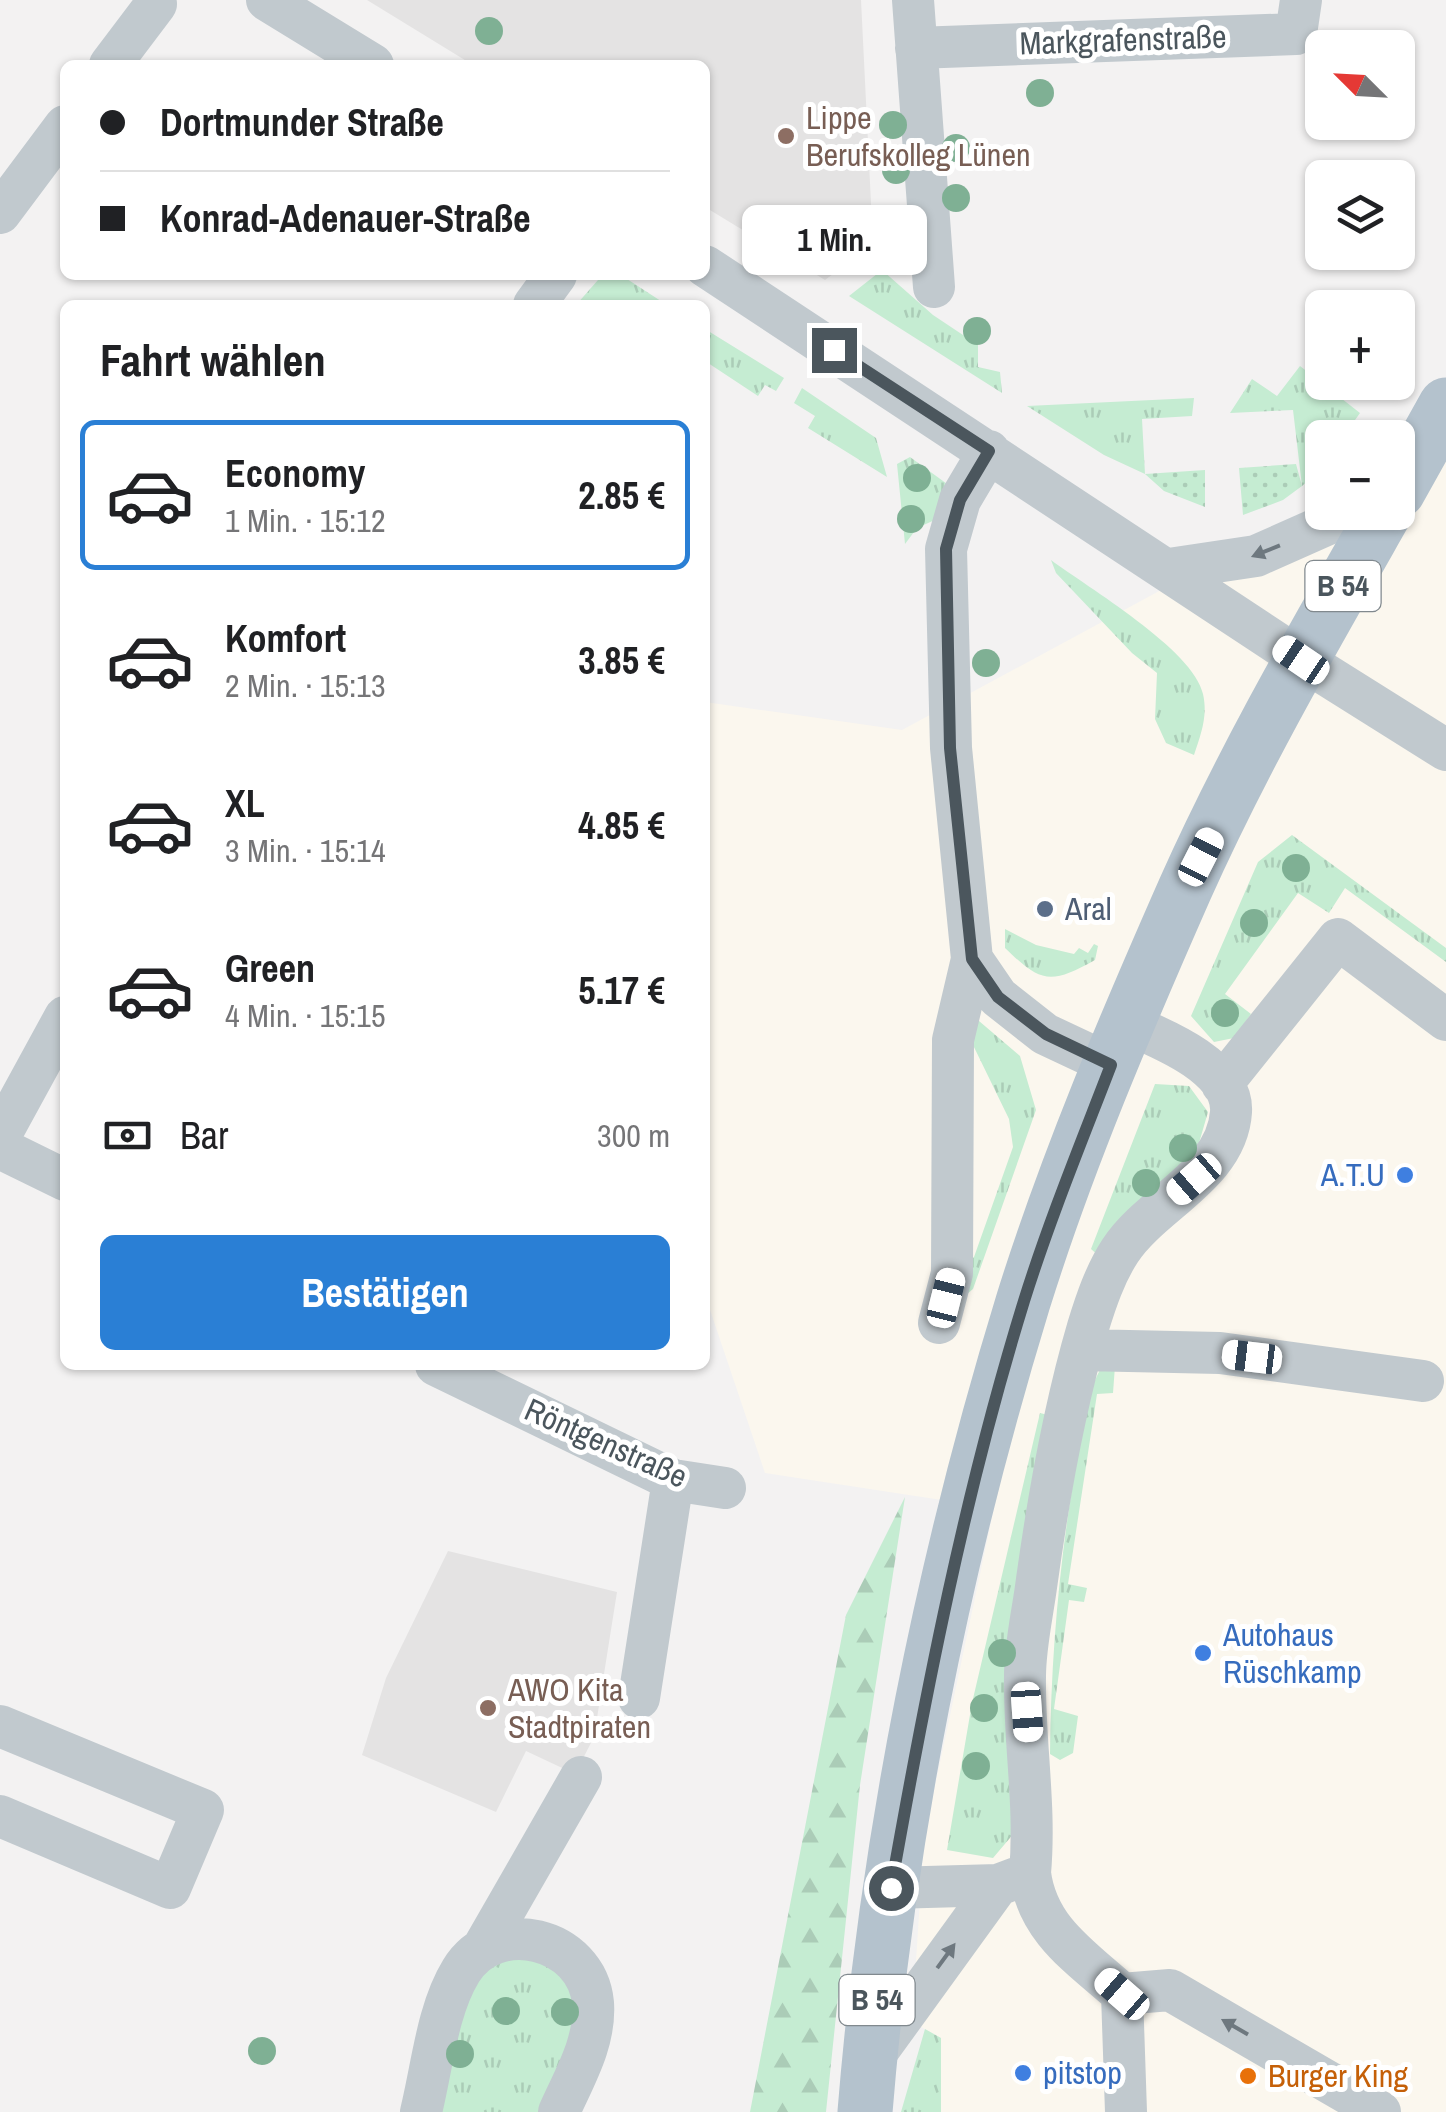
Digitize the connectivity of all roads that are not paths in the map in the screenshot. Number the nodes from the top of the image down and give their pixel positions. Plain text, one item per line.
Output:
1 (267, 0) edge
2 (913, 0) edge
3 (1301, 0) edge
4 (156, 4) dead end
5 (916, 48) junction
6 (114, 60) edge
7 (366, 60) edge
8 (60, 133) edge
9 (0, 212) edge
10 (710, 269) edge
11 (934, 287) dead end
12 (1446, 405) edge
13 (989, 451) junction
14 (1415, 454) edge
15 (1315, 530) edge
16 (1370, 530) edge
17 (1169, 569) junction
18 (1301, 660) junction
19 (1446, 750) edge
20 (972, 959) junction
21 (1446, 1020) edge
22 (60, 1025) edge
23 (1119, 1044) junction
24 (1222, 1084) junction
25 (6, 1109) edge
26 (0, 1148) edge
27 (60, 1178) edge
28 (940, 1323) dead end
29 (1083, 1350) junction
30 (446, 1370) edge
31 (1423, 1382) dead end
32 (673, 1480) junction
33 (724, 1488) dead end
34 (638, 1698) dead end
35 (0, 1726) edge
36 (581, 1777) dead end
37 (0, 1816) edge
38 (1014, 1879) junction
39 (891, 1888) junction
40 (483, 1948) junction
41 (1122, 1994) junction
42 (867, 2088) edge
43 (421, 2112) edge
44 (558, 2112) edge
45 (1126, 2112) edge
46 (1380, 2112) edge

1 - 7 street
2 - 5 street
3 - 5 street, Markgrafenstraße
4 - 6 street
5 - 11 street
8 - 9 street
10 - 13 street
12 - 14 main road, B 54
13 - 17 street
13 - 20 street
15 -> 17 street
16 - 18 main road, B 54
17 - 18 street
18 - 19 street
18 - 23 main road, B 54
20 - 23 street
20 - 28 street
21 - 24 street
22 - 25 street
23 - 24 street
23 - 39 main road, B 54
24 - 29 street
26 - 27 street
29 - 31 street
29 - 38 street
30 - 32 street, Röntgenstraße
32 - 33 street, Röntgenstraße
32 - 34 street
35 - 37 street
36 - 40 street
38 - 39 street
38 - 41 street
42 -> 38 street
39 - 42 main road, B 54
40 - 43 street
40 - 44 street
41 - 45 street
46 -> 41 street

